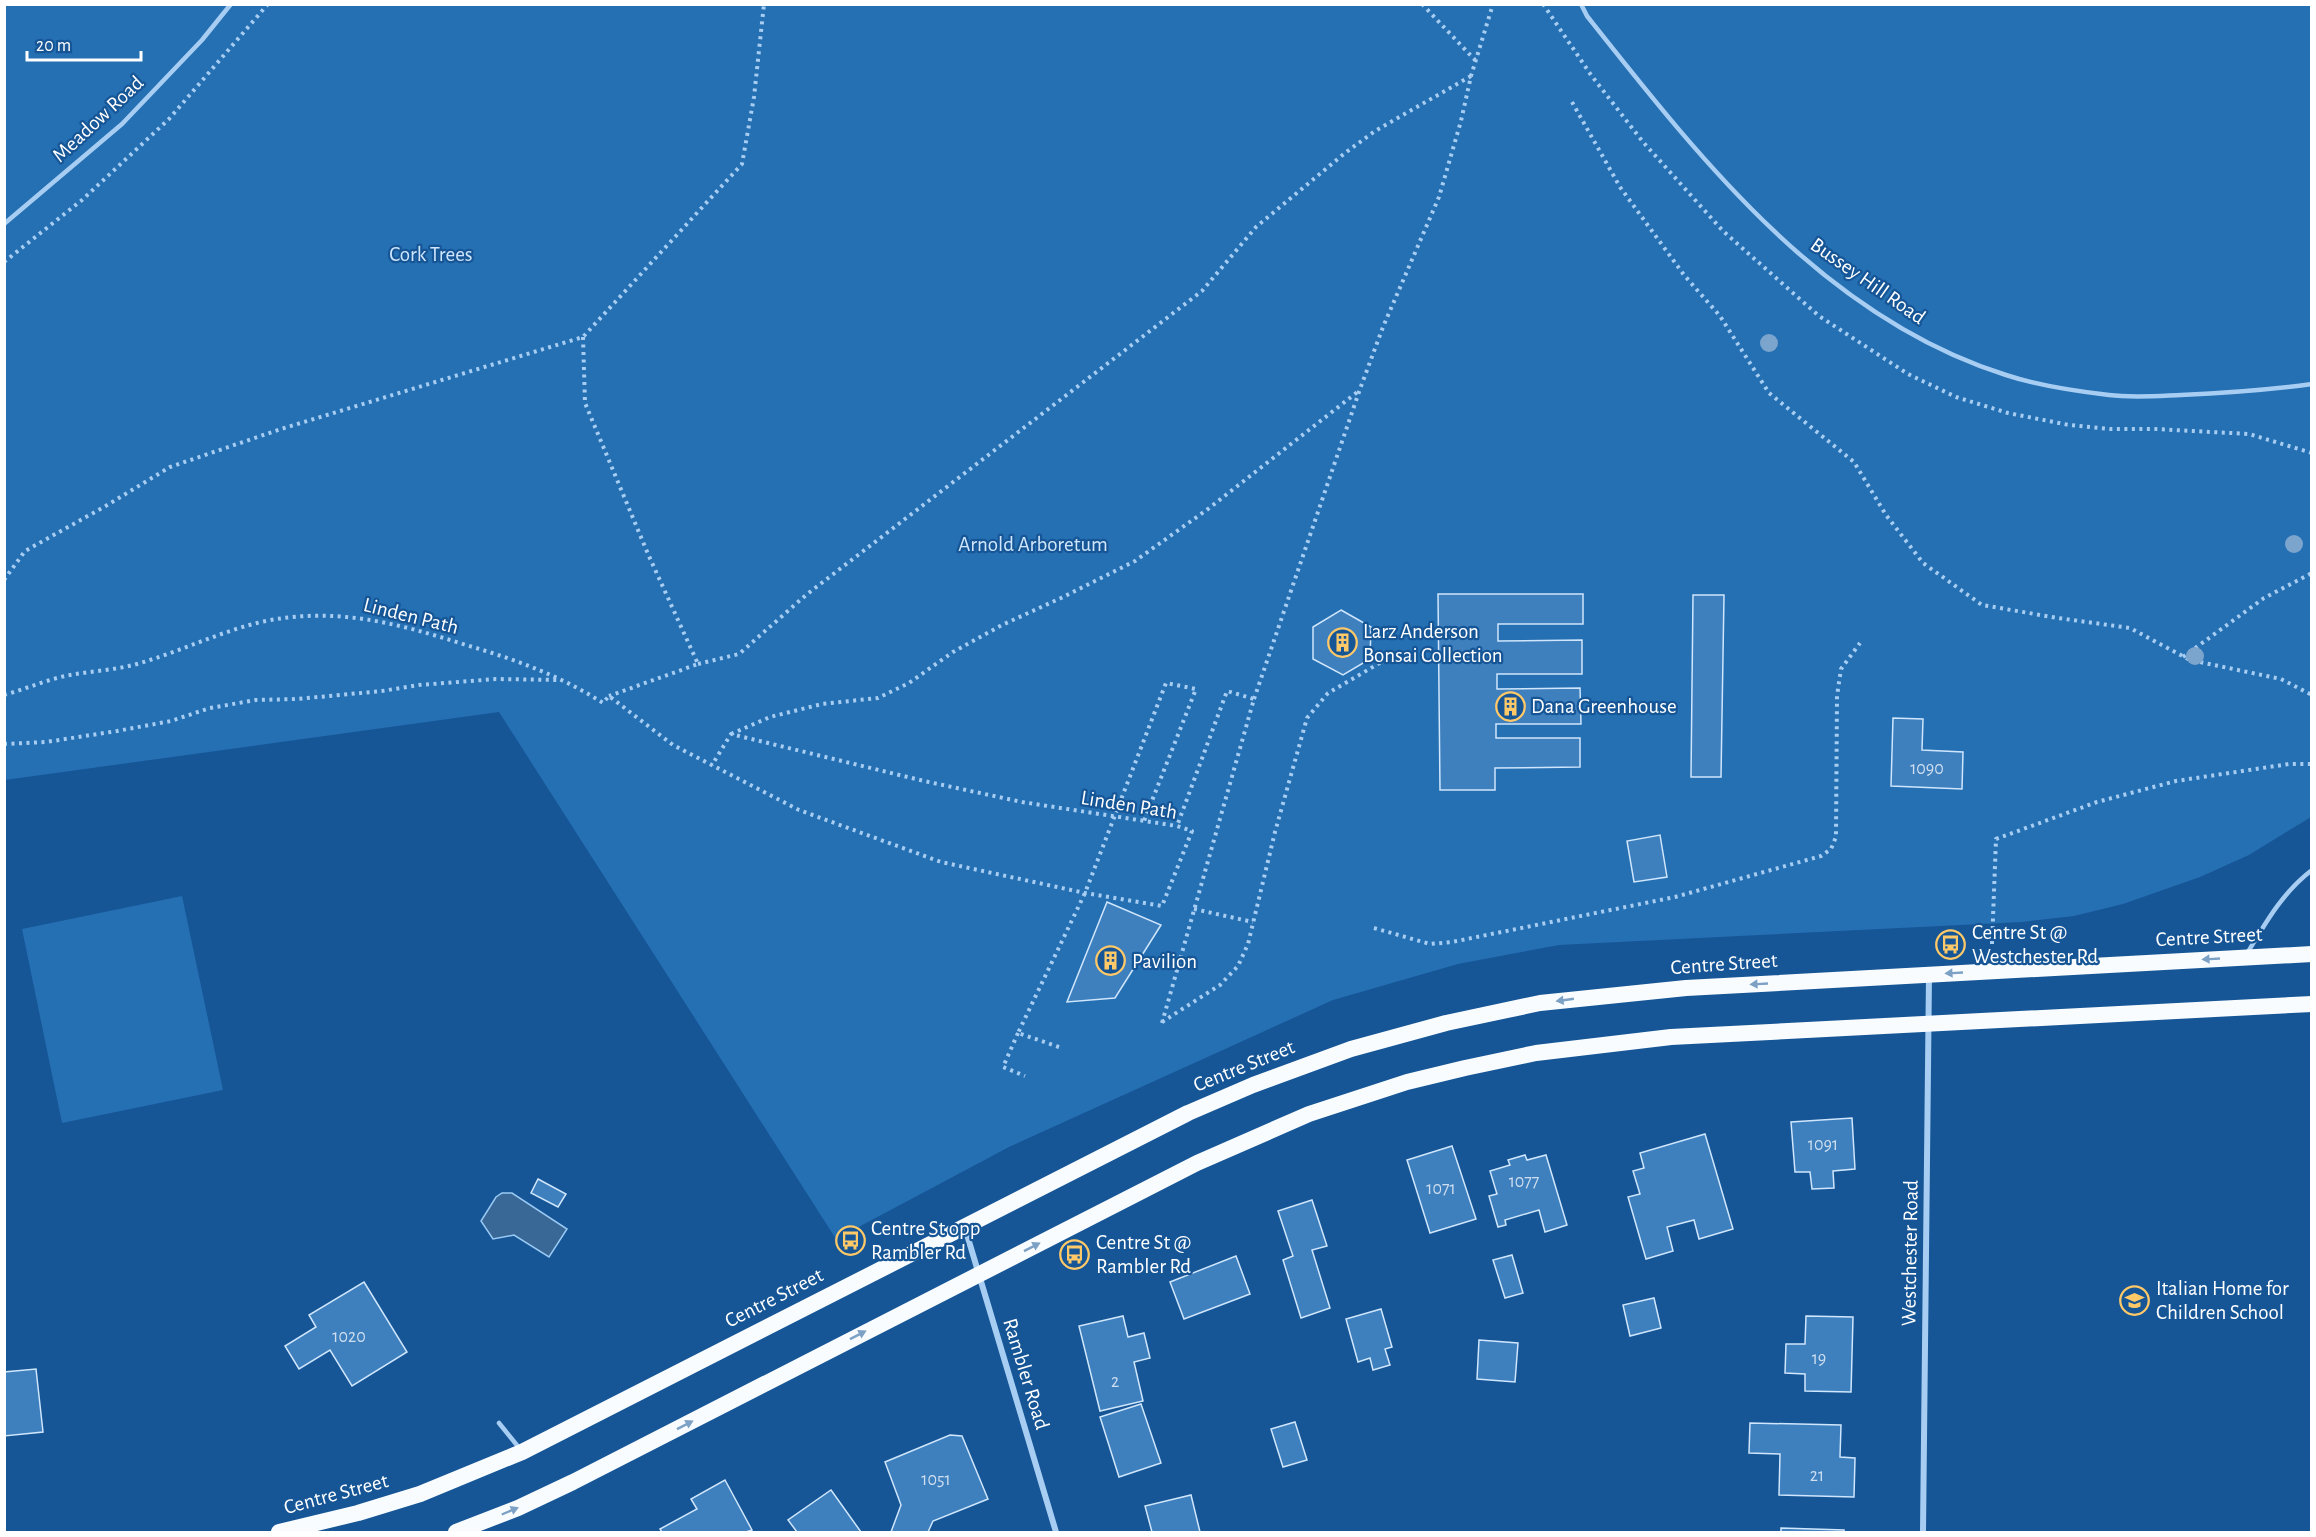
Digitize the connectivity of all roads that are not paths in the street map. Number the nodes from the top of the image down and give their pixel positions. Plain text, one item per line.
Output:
1 (231, 4) edge
2 (1581, 4) edge
3 (4, 224) edge
4 (2312, 384) edge
5 (2312, 870) edge
6 (2312, 954) edge
7 (2244, 957) junction
8 (1929, 975) junction
9 (2312, 1004) edge
10 (1928, 1023) junction
11 (964, 1226) junction
12 (978, 1274) junction
13 (499, 1423) dead end
14 (522, 1452) junction
15 (279, 1533) edge
16 (456, 1533) edge
17 (1056, 1533) edge
18 (1923, 1533) edge

1 - 3 lane, Meadow Road
2 - 4 lane, Bussey Hill Road
5 - 7 lane
6 - 7 highway, Centre Street
7 -> 8 highway, Centre Street
8 - 10 street, Westchester Road
8 -> 11 highway, Centre Street
9 - 10 highway
12 -> 10 highway
10 - 18 street, Westchester Road
11 - 12 street, Rambler Road
11 - 14 highway, Centre Street
16 -> 12 highway
12 - 17 street, Rambler Road
13 - 14 lane
14 - 15 highway, Centre Street

